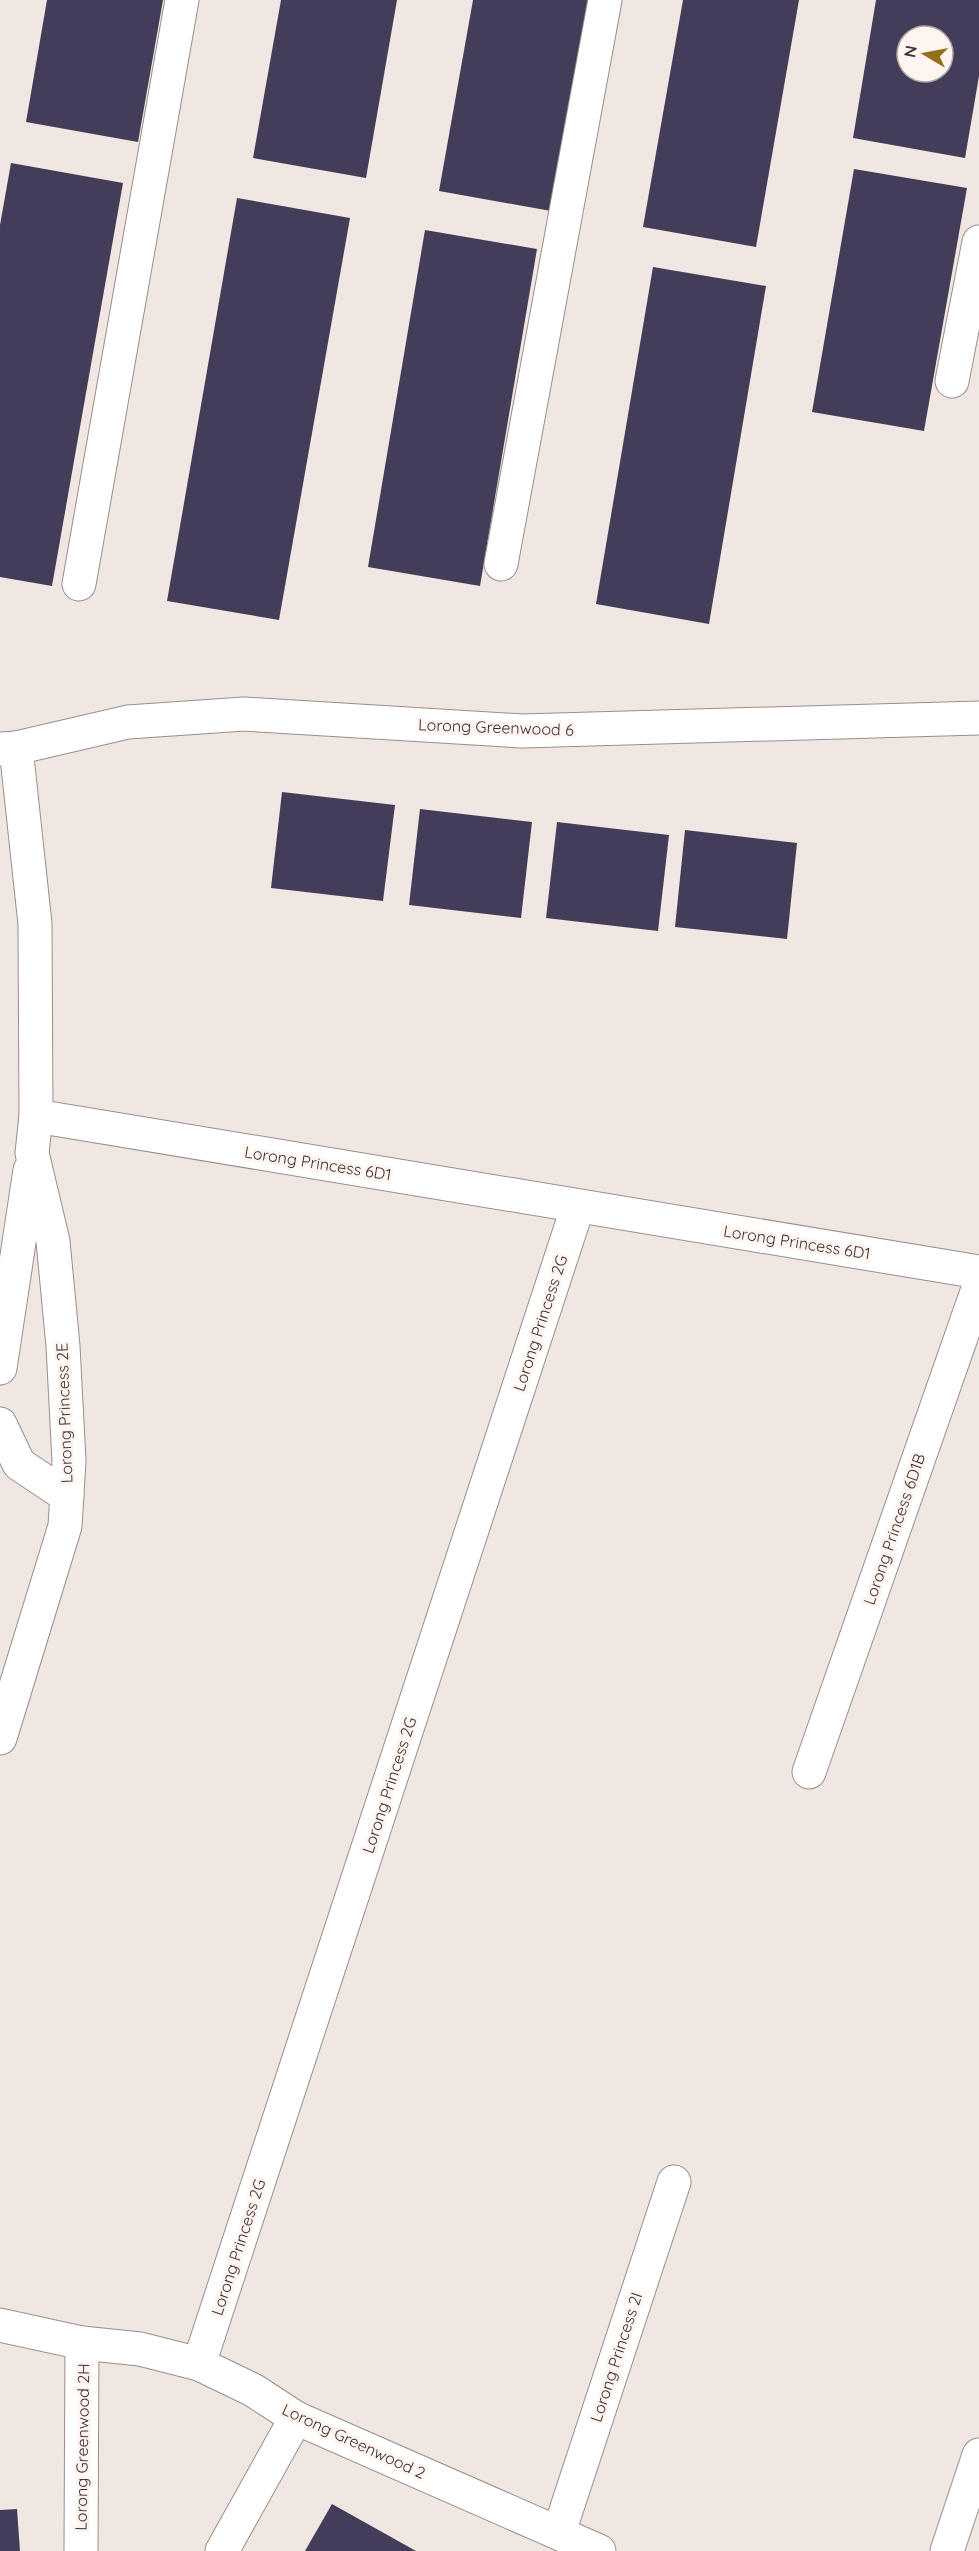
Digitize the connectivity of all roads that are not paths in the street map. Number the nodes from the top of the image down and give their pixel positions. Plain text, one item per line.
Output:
1 (182, 0) edge
2 (605, 0) edge
3 (979, 242) edge
4 (952, 381) dead end
5 (501, 564) dead end
6 (79, 584) dead end
7 (979, 718) edge
8 (8, 748) edge
9 (36, 1116) junction
10 (32, 1153) junction
11 (578, 1206) junction
12 (979, 1272) edge
13 (979, 1286) edge
14 (0, 1368) edge
15 (0, 1424) edge
16 (67, 1496) junction
17 (0, 1738) edge
18 (809, 1772) dead end
19 (674, 2182) dead end
20 (0, 2325) edge
21 (82, 2343) junction
22 (200, 2364) junction
23 (296, 2418) junction
24 (979, 2455) edge
25 (559, 2532) junction
26 (81, 2551) edge
27 (222, 2551) edge
28 (599, 2551) edge
29 (947, 2551) edge

1 - 6 street
2 - 5 street
3 - 4 street
7 - 8 street, Lorong Greenwood 6
8 - 9 street
9 - 10 street, Lorong Princess 2E
9 - 11 street, Lorong Princess 6D1
10 - 14 street
10 - 16 street, Lorong Princess 2E
11 - 12 street, Lorong Princess 6D1
11 - 22 street, Lorong Princess 2G
13 - 18 street, Lorong Princess 6D1B
15 - 16 street
16 - 17 street, Lorong Princess 2E
19 - 25 street, Lorong Princess 2I
20 - 21 street, Lorong Greenwood 2
21 - 22 street, Lorong Greenwood 2
21 - 26 street, Lorong Greenwood 2H
22 - 23 street, Lorong Greenwood 2
23 - 25 street, Lorong Greenwood 2
23 - 27 street
24 - 29 street
25 - 28 street, Lorong Greenwood 2

